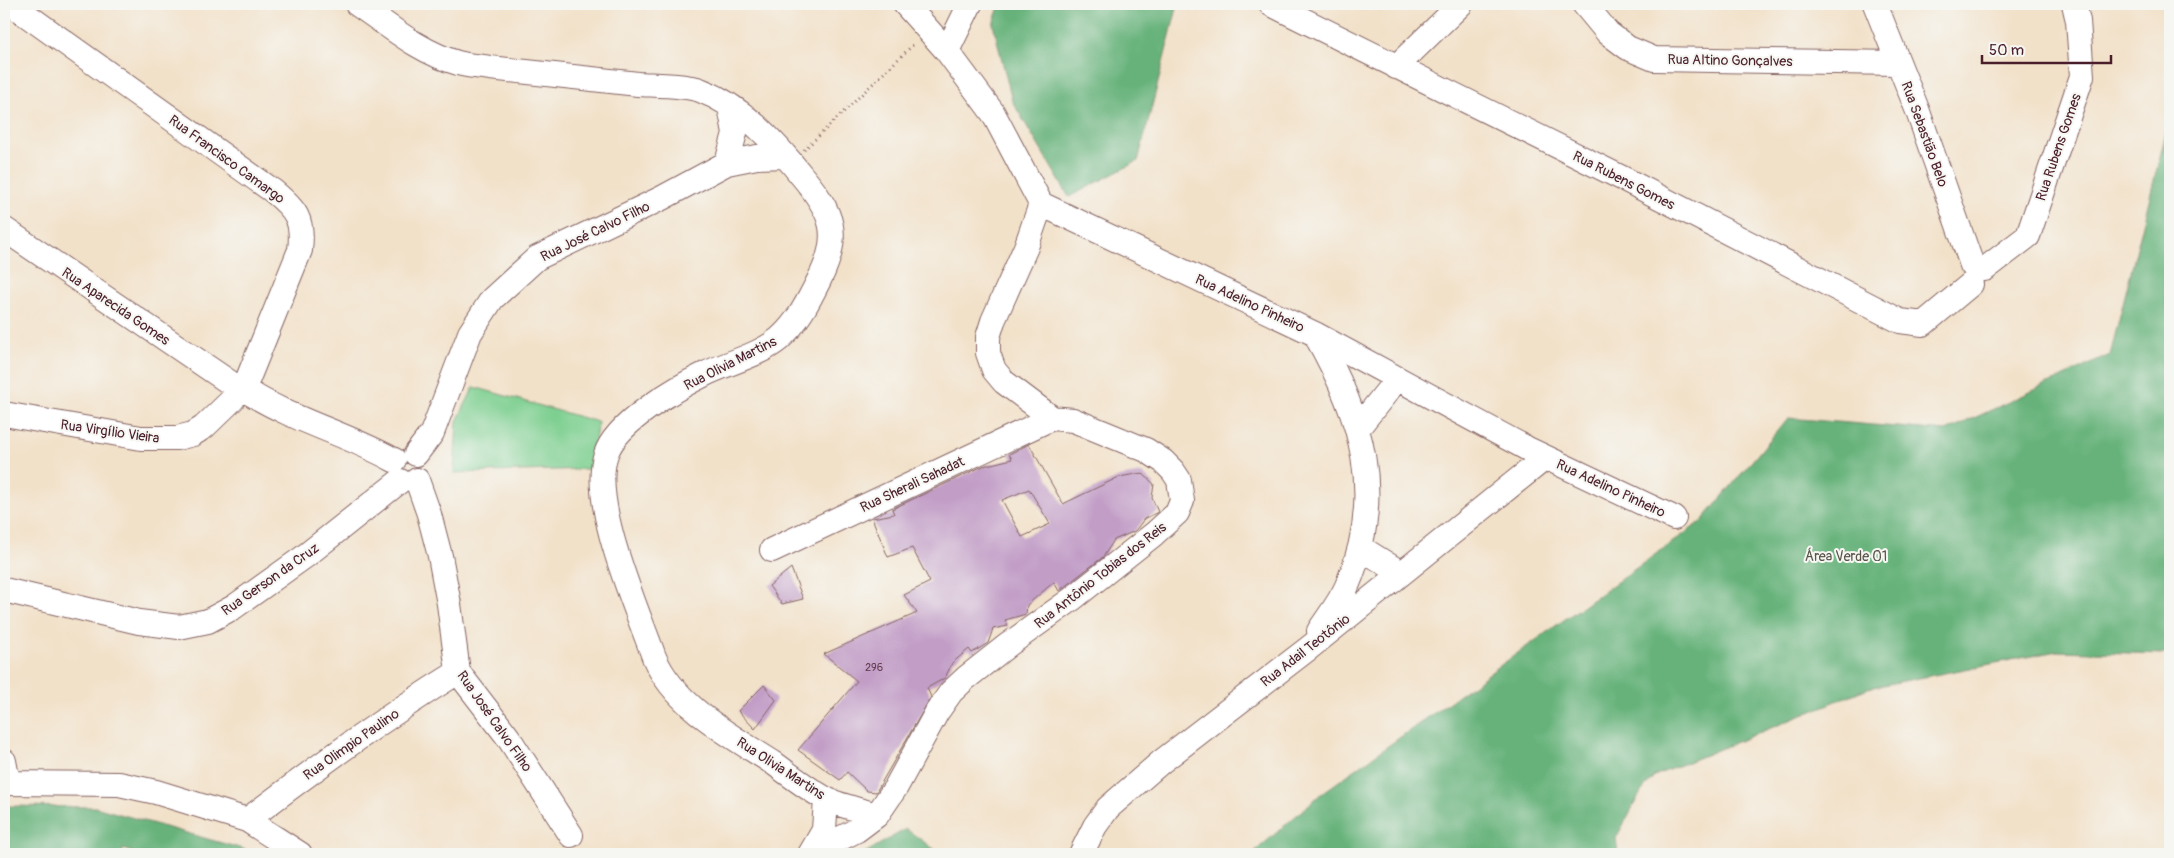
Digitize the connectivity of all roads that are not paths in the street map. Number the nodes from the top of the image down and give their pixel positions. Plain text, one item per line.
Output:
1 (11, 4) edge
2 (357, 4) edge
3 (904, 4) edge
4 (970, 4) edge
5 (1271, 4) edge
6 (1461, 4) edge
7 (1584, 4) edge
8 (1875, 4) edge
9 (2074, 4) edge
10 (947, 51) junction
11 (1898, 63) junction
12 (1396, 67) junction
13 (730, 107) junction
14 (788, 159) junction
15 (727, 163) junction
16 (1041, 204) junction
17 (4, 229) edge
18 (1976, 273) junction
19 (1315, 334) junction
20 (1397, 379) junction
21 (240, 389) junction
22 (4, 414) edge
23 (1052, 418) junction
24 (1358, 428) junction
25 (1545, 458) junction
26 (407, 469) junction
27 (1674, 518) dead end
28 (1361, 548) junction
29 (772, 550) dead end
30 (1401, 573) junction
31 (4, 590) edge
32 (1309, 648) junction
33 (458, 672) junction
34 (5, 775) edge
35 (826, 799) junction
36 (876, 815) junction
37 (247, 820) junction
38 (571, 835) dead end
39 (300, 854) edge
40 (810, 854) edge
41 (1081, 854) edge

1 - 21 street, Rua Francisco Camargo
2 - 13 street, Rua Olivia Martins
3 - 10 street
4 - 10 street
5 - 12 street, Rua Rubens Gomes
6 - 12 street
7 - 11 street, Rua Altino Gonçalves
8 - 11 street, Rua Sebastião Belo
9 - 18 street, Rua Rubens Gomes
10 - 16 street
11 - 18 street, Rua Sebastião Belo
12 - 18 street, Rua Rubens Gomes
13 - 14 street, Rua Olivia Martins
13 - 15 street
14 - 15 street, Rua José Calvo Filho
14 - 35 street, Rua Olivia Martins
15 - 26 street, Rua José Calvo Filho
16 - 19 street, Rua Adelino Pinheiro
16 - 23 street, Rua Antônio Tobias dos Reis
17 - 21 street, Rua Aparecida Gomes
19 - 20 street, Rua Adelino Pinheiro
19 - 24 street
20 - 24 street
20 - 25 street, Rua Adelino Pinheiro
21 - 22 street, Rua Virgílio Vieira
21 - 26 street, Rua Aparecida Gomes
23 - 29 street, Rua Sherali Sahadat
23 - 36 street, Rua Antônio Tobias dos Reis
24 - 28 street
25 - 27 street, Rua Adelino Pinheiro
25 - 30 street, Rua Adail Teotônio
26 - 31 street, Rua Gerson da Cruz
26 - 33 street, Rua José Calvo Filho
28 - 30 street
28 - 32 street
30 - 32 street, Rua Adail Teotônio
32 - 41 street, Rua Adail Teotônio
33 - 37 street, Rua Olimpio Paulino
33 - 38 street, Rua José Calvo Filho
34 - 37 street
35 - 36 street, Rua Olivia Martins
35 - 40 street
36 - 40 street, Rua Antônio Tobias dos Reis
37 - 39 street

